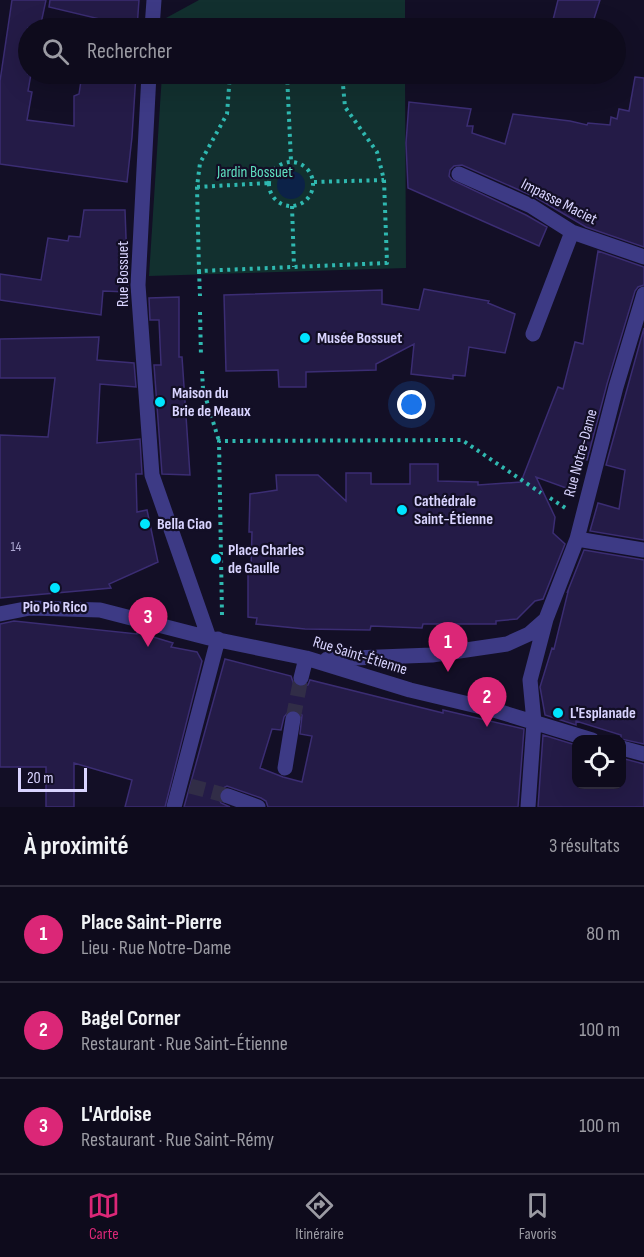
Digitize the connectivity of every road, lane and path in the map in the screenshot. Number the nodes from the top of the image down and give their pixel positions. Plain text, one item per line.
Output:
1 (154, 0) edge
2 (153, 18) edge
3 (148, 84) edge
4 (229, 84) edge
5 (287, 84) edge
6 (343, 84) edge
7 (291, 161) junction
8 (459, 174) dead end
9 (384, 180) junction
10 (314, 182) junction
11 (268, 183) junction
12 (197, 187) junction
13 (292, 207) junction
14 (572, 232) junction
15 (644, 257) edge
16 (294, 267) junction
17 (199, 271) junction
18 (644, 294) edge
19 (200, 296) dead end
20 (200, 312) dead end
21 (533, 334) dead end
22 (201, 357) dead end
23 (202, 371) dead end
24 (219, 441) junction
25 (541, 493) dead end
26 (577, 539) junction
27 (644, 550) edge
28 (0, 614) edge
29 (546, 619) junction
30 (214, 638) junction
31 (306, 658) junction
32 (301, 678) tunnel mouth
33 (294, 719) tunnel mouth
34 (534, 722) junction
35 (576, 735) edge
36 (626, 749) edge
37 (644, 754) edge
38 (285, 768) dead end
39 (228, 796) tunnel mouth
40 (174, 807) edge
41 (258, 807) edge
42 (528, 807) edge

1 - 2 street
3 - 30 street, Rue Bossuet
4 - 12 path
5 - 7 path
6 - 9 path
7 - 10 path
7 - 11 path
8 - 14 street, Impasse Maciet
9 - 10 path
9 - 16 path
10 - 13 path
11 - 12 path
11 - 13 path
12 - 17 path
13 - 16 path
14 - 15 street, Impasse Maciet
14 - 21 street
16 - 17 path
17 - 19 path
18 - 26 street, Rue Notre-Dame
20 - 22 path
23 - 24 path
24 - 25 path
24 - 30 path
26 - 27 street
26 - 29 street, Rue Notre-Dame
28 - 30 street, Rue Saint-Étienne
29 - 31 street
29 - 34 street, Rue Notre-Dame
30 - 31 street, Rue Saint-Étienne
30 - 40 street
31 - 32 street
31 - 34 street, Rue Saint-Étienne
33 - 38 street
34 - 35 street, Rue Saint-Étienne
34 - 42 street, Rue Notre-Dame
36 - 37 street
39 - 41 street

